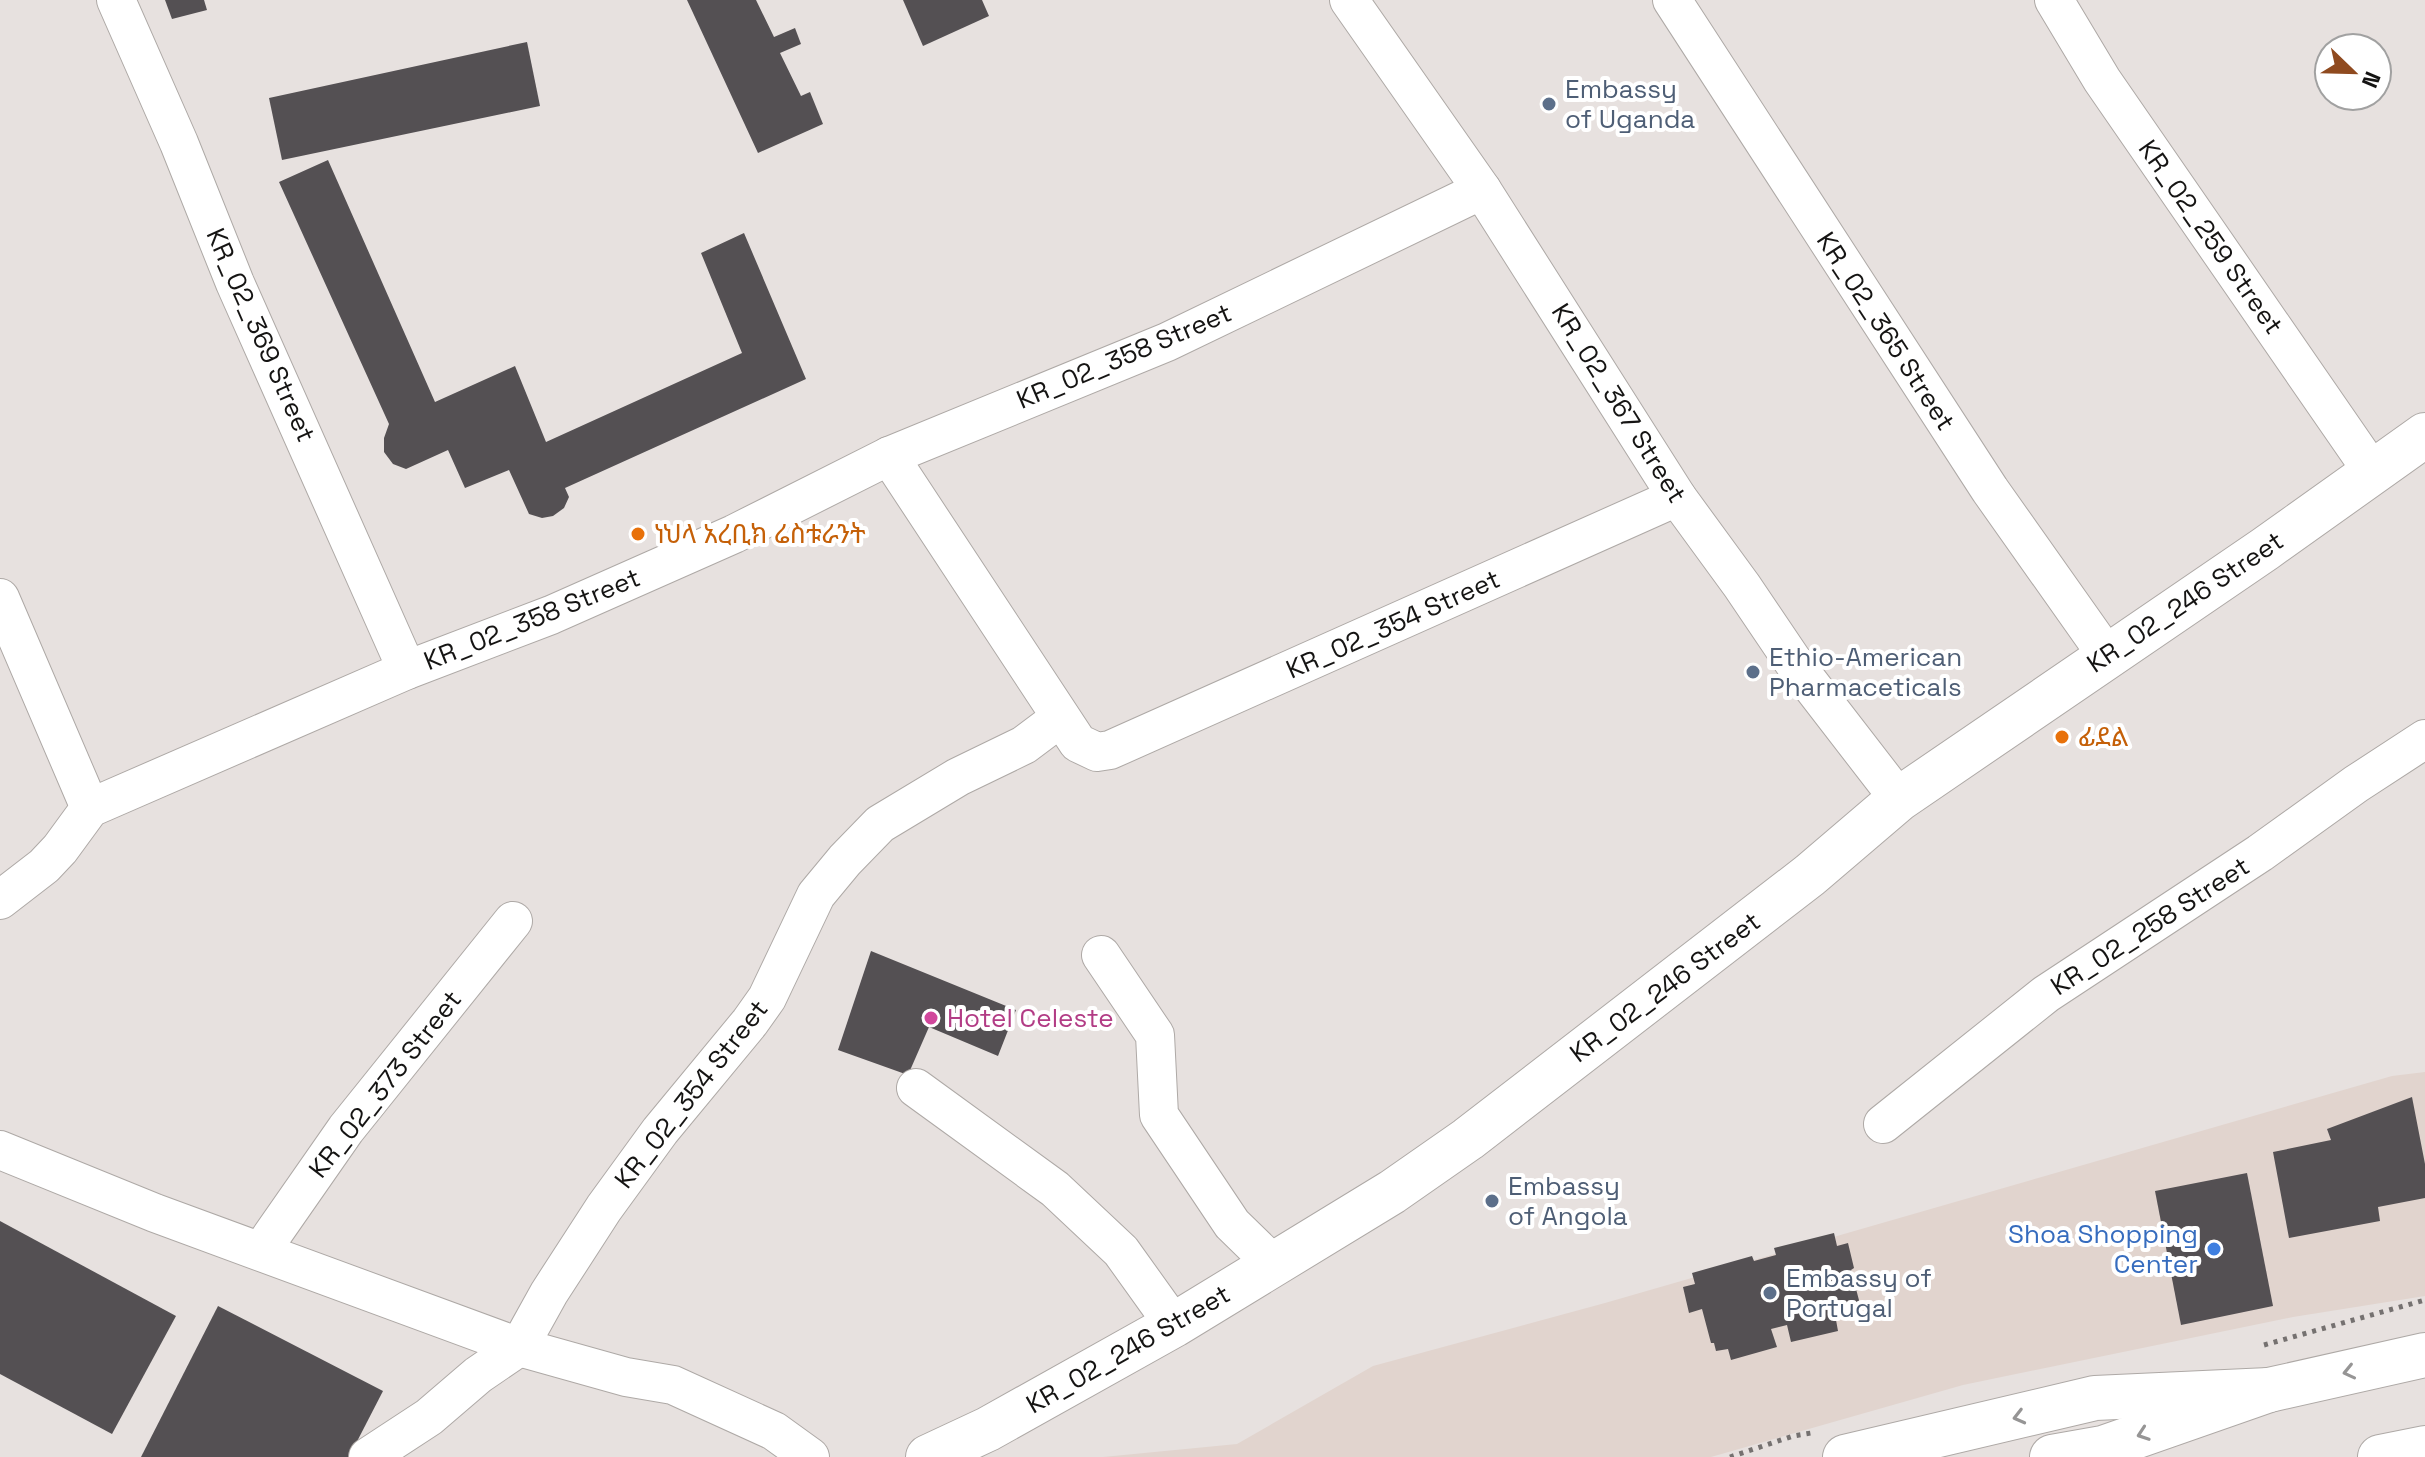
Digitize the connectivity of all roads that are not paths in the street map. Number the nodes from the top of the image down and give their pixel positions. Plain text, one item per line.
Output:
1 (116, 0) edge
2 (1349, 0) edge
3 (1672, 0) edge
4 (2054, 0) edge
5 (1482, 190) junction
6 (2425, 435) edge
7 (889, 456) junction
8 (2372, 471) junction
9 (1677, 497) junction
10 (0, 598) edge
11 (2108, 657) junction
12 (407, 670) junction
13 (1060, 718) junction
14 (2425, 739) edge
15 (1899, 799) junction
16 (90, 808) junction
17 (0, 900) edge
18 (513, 921) dead end
19 (1101, 955) dead end
20 (916, 1088) dead end
21 (1883, 1124) dead end
22 (0, 1150) edge
23 (261, 1251) junction
24 (1273, 1264) junction
25 (1174, 1325) junction
26 (519, 1347) junction
27 (2425, 1355) edge
28 (2269, 1390) junction
29 (2425, 1448) edge
30 (368, 1457) edge
31 (810, 1457) edge
32 (928, 1457) edge
33 (1845, 1457) edge
34 (2052, 1457) edge
35 (2380, 1457) edge

1 - 12 street, KR_02_369 Street
2 - 5 street, KR_02_367 Street
3 - 11 street, KR_02_365 Street
4 - 8 street, KR_02_259 Street
5 - 7 street, KR_02_358 Street
5 - 9 street, KR_02_367 Street
6 - 8 street, KR_02_246 Street
7 - 12 street, KR_02_358 Street
7 - 13 street
8 - 11 street, KR_02_246 Street
9 - 13 street, KR_02_354 Street
9 - 15 street, KR_02_367 Street
10 - 16 street
11 - 15 street, KR_02_246 Street
12 - 16 street, KR_02_358 Street
13 - 26 street, KR_02_354 Street
14 - 21 street, KR_02_258 Street
15 - 24 street, KR_02_246 Street
16 - 17 street
18 - 23 street, KR_02_373 Street
19 - 24 street
20 - 25 street
22 - 23 street
23 - 26 street
24 - 25 street, KR_02_246 Street
25 - 32 street, KR_02_246 Street
26 - 30 street, KR_02_354 Street
26 - 31 street
27 -> 28 street
28 -> 33 street
28 -> 34 street
29 - 35 street

